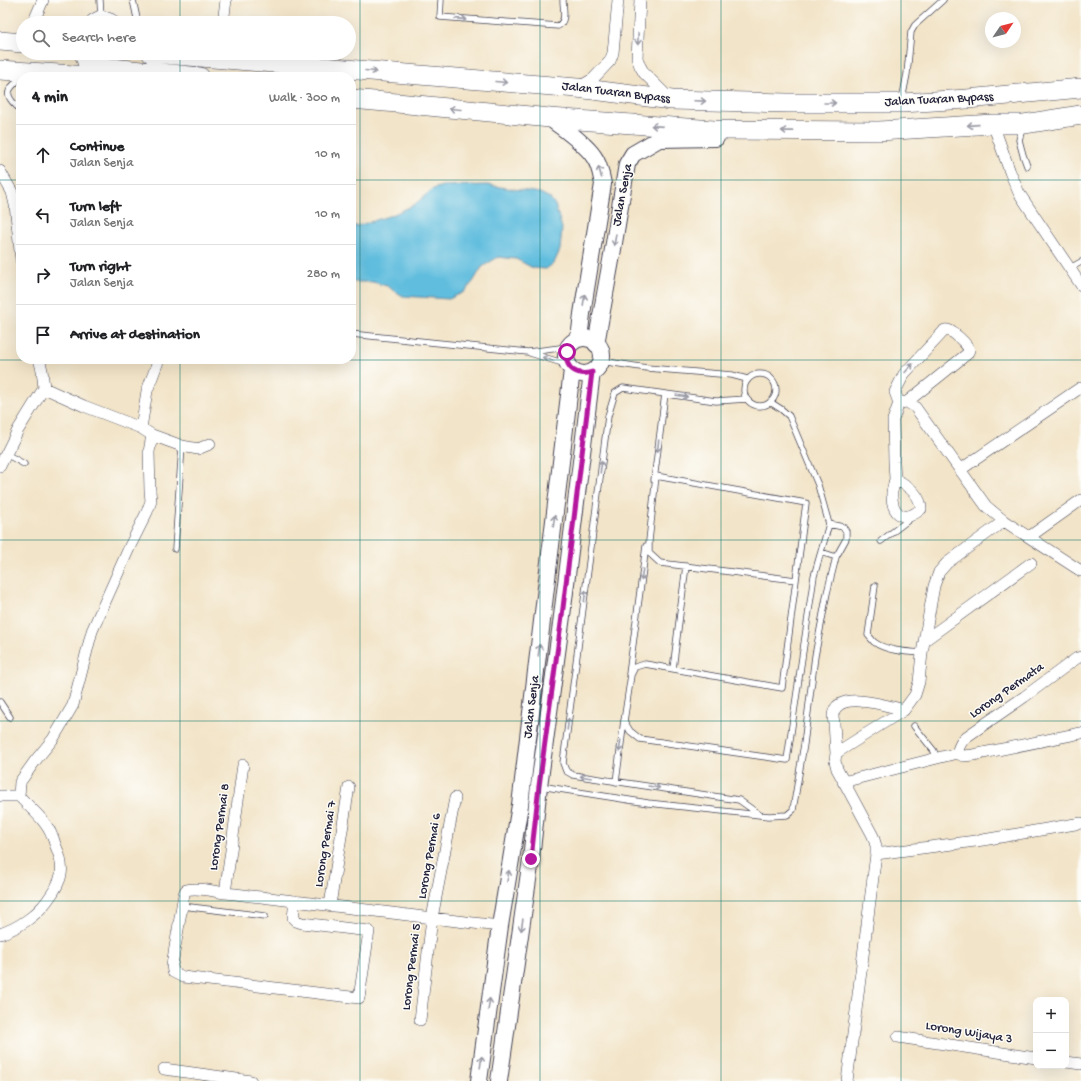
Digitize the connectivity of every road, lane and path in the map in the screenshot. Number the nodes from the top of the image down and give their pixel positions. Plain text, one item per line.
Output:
1 (100, 0) edge
2 (133, 0) edge
3 (226, 0) edge
4 (441, 0) edge
5 (563, 0) edge
6 (618, 0) edge
7 (640, 0) edge
8 (943, 0) edge
9 (41, 2) edge
10 (36, 16) edge
11 (101, 16) edge
12 (136, 16) edge
13 (224, 16) edge
14 (0, 41) edge
15 (16, 42) edge
16 (86, 60) edge
17 (236, 60) edge
18 (287, 60) edge
19 (320, 67) junction
20 (150, 72) edge
21 (14, 74) edge
22 (577, 88) junction
23 (1081, 88) edge
24 (356, 91) edge
25 (356, 99) edge
26 (672, 100) junction
27 (397, 103) junction
28 (902, 103) junction
29 (16, 106) edge
30 (1081, 115) edge
31 (550, 118) junction
32 (993, 124) junction
33 (1024, 124) junction
34 (761, 130) junction
35 (1027, 166) dead end
36 (0, 171) edge
37 (16, 211) edge
38 (1081, 262) edge
39 (1070, 268) junction
40 (1081, 284) edge
41 (356, 335) edge
42 (574, 343) junction
43 (596, 344) junction
44 (528, 352) junction
45 (40, 364) edge
46 (157, 364) edge
47 (597, 367) junction
48 (570, 368) junction
49 (747, 379) junction
50 (44, 388) junction
51 (1080, 388) dead end
52 (665, 394) junction
53 (746, 399) junction
54 (770, 402) junction
55 (903, 402) junction
56 (141, 428) junction
57 (152, 435) junction
58 (210, 444) dead end
59 (182, 446) junction
60 (2, 461) edge
61 (24, 464) dead end
62 (960, 470) junction
63 (895, 479) junction
64 (1081, 500) edge
65 (915, 514) junction
66 (1004, 521) junction
67 (829, 524) junction
68 (1029, 537) junction
69 (881, 541) dead end
70 (175, 549) dead end
71 (821, 552) junction
72 (836, 558) junction
73 (1031, 564) dead end
74 (686, 566) junction
75 (1081, 571) edge
76 (796, 580) junction
77 (875, 586) dead end
78 (925, 640) junction
79 (922, 653) junction
80 (1081, 657) edge
81 (673, 669) junction
82 (0, 702) edge
83 (904, 710) junction
84 (10, 717) dead end
85 (914, 726) dead end
86 (1081, 733) edge
87 (836, 753) junction
88 (957, 753) junction
89 (936, 759) junction
90 (243, 765) dead end
91 (616, 782) junction
92 (843, 782) junction
93 (539, 786) junction
94 (349, 787) dead end
95 (0, 796) edge
96 (19, 796) junction
97 (454, 798) dead end
98 (760, 815) junction
99 (1081, 823) edge
100 (876, 854) junction
101 (225, 893) junction
102 (296, 901) junction
103 (182, 906) junction
104 (330, 906) junction
105 (265, 916) dead end
106 (432, 918) junction
107 (500, 926) junction
108 (0, 934) edge
109 (420, 1020) dead end
110 (898, 1037) dead end
111 (1033, 1058) edge
112 (1069, 1062) edge
113 (1081, 1064) edge
114 (164, 1069) dead end
115 (251, 1081) edge
116 (479, 1081) edge
117 (499, 1081) edge
118 (847, 1081) edge

1 - 11 lane
2 - 12 lane
3 - 13 street
4 -> 5 lane
6 - 22 street
7 -> 26 street
8 - 28 lane
9 - 10 street
14 - 15 highway
16 - 20 highway
17 - 19 highway, Jalan Tuaran Bypass
18 - 19 highway
19 -> 22 highway, Jalan Tuaran Bypass
21 - 29 lane
22 - 26 highway, Jalan Tuaran Bypass
23 - 28 highway, Jalan Tuaran Bypass
24 - 27 highway
25 - 27 highway, Jalan Tuaran Bypass
26 -> 28 highway, Jalan Tuaran Bypass
31 -> 27 highway, Jalan Tuaran Bypass
30 - 33 highway, Jalan Tuaran Bypass
34 -> 31 highway, Jalan Tuaran Bypass
42 -> 31 main road, Jalan Senja
32 - 33 highway, Jalan Tuaran Bypass
32 -> 34 highway, Jalan Tuaran Bypass
32 - 39 street
33 - 35 lane
34 -> 43 main road, Jalan Senja
36 - 37 street
38 - 39 lane
39 - 40 street
41 - 44 lane
42 - 43 main road
42 - 44 lane
42 - 48 main road, Jalan Senja
43 - 47 main road, Jalan Senja
48 -> 44 lane
45 - 50 street
46 - 56 street
47 - 48 main road
47 - 49 lane
47 - 93 main road, Jalan Senja
107 -> 48 main road, Jalan Senja
49 - 53 lane
49 - 54 lane
50 - 56 street
50 - 60 street
51 - 62 street
52 -> 53 lane
52 -> 91 lane
91 -> 52 lane
53 - 54 lane
54 - 67 lane
55 -> 55 street
55 - 62 street
55 - 63 street
56 - 57 street
57 - 59 street
57 - 96 street
58 - 59 street
59 - 70 lane
60 - 61 lane
62 - 66 street
63 - 65 street
63 - 65 street
64 - 68 street
65 - 69 lane
66 - 68 street
66 - 78 street
67 - 71 lane
67 - 72 lane
68 - 75 street
71 - 72 lane
71 - 81 lane
72 - 98 lane
73 - 78 street
74 - 76 lane
74 - 76 lane
74 - 81 lane
76 - 81 lane
77 - 79 lane
78 - 79 street
79 - 83 street
80 - 88 street, Lorong Permata
82 - 84 lane
83 - 87 street
83 - 87 street
85 - 89 lane
86 - 88 street
87 - 92 street
88 - 89 street
89 - 92 street
90 - 101 street, Lorong Permai 8
91 -> 98 lane
92 - 100 street
93 - 98 lane
93 -> 117 main road, Jalan Senja
94 - 104 street, Lorong Permai 7
95 - 96 street
96 - 108 street
97 - 106 street, Lorong Permai 6
99 - 100 street
100 - 118 street
101 - 102 street
101 - 103 street
102 - 103 street
102 - 104 street
103 - 105 lane
104 - 106 street
106 - 107 street
106 - 109 street, Lorong Permai 5
116 -> 107 main road, Jalan Senja
110 - 111 street, Lorong Wijaya 3
112 - 113 street
114 - 115 street

